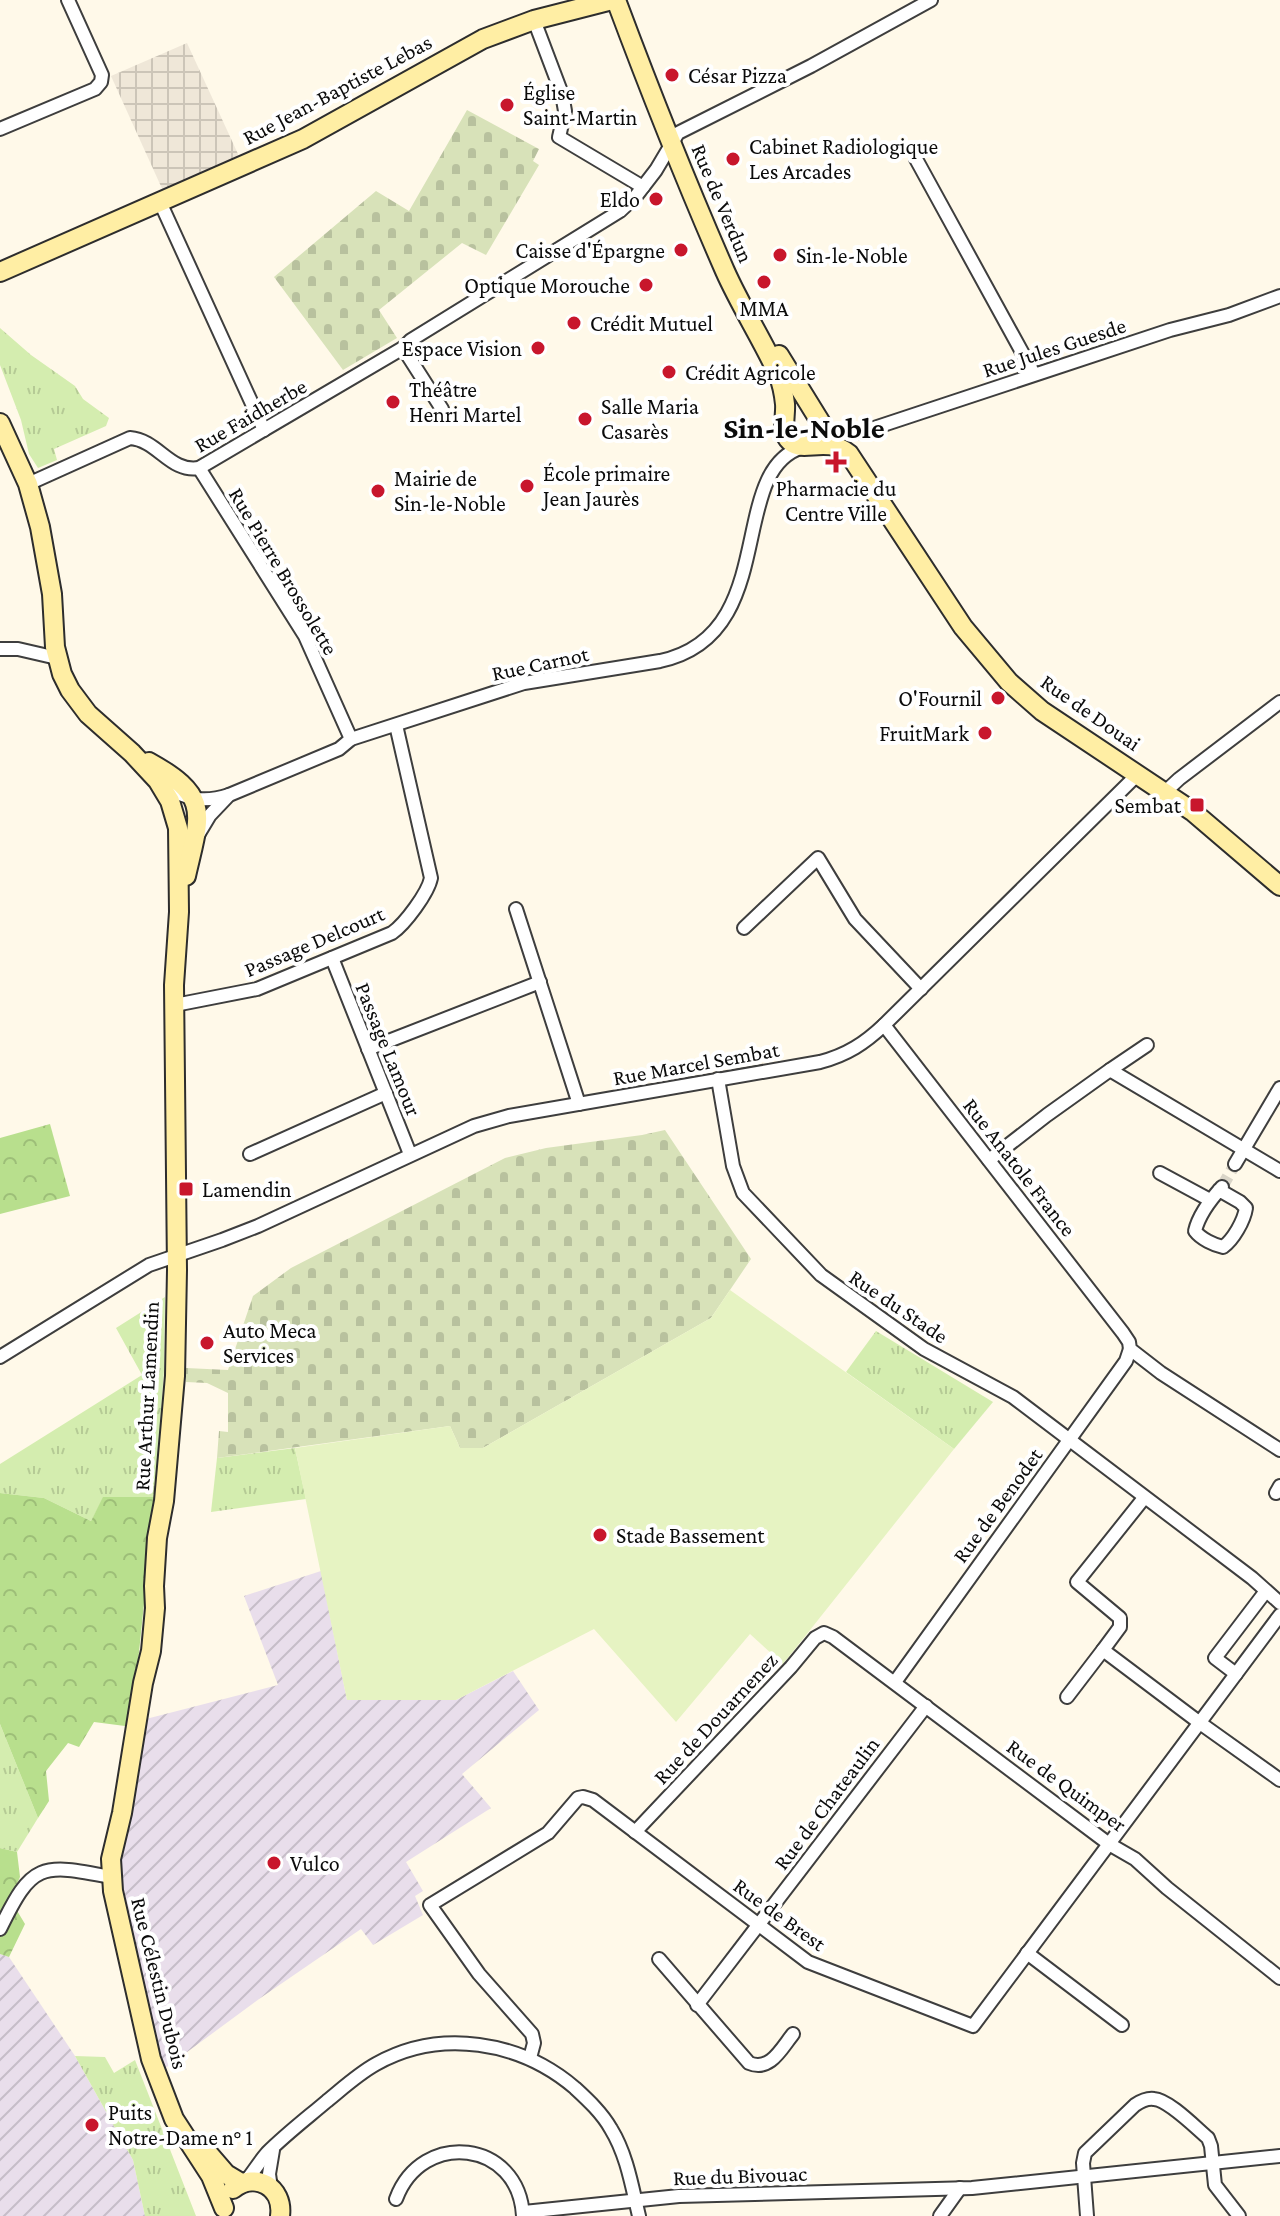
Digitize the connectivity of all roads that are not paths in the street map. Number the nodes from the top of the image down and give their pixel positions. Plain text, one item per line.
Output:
1 (68, 0) edge
2 (614, 0) edge
3 (628, 0) edge
4 (931, 0) edge
5 (907, 6) edge
6 (534, 20) junction
7 (0, 129) edge
8 (676, 139) junction
9 (916, 159) dead end
10 (643, 187) junction
11 (160, 202) junction
12 (0, 272) edge
13 (1280, 296) edge
14 (403, 348) junction
15 (1034, 374) junction
16 (442, 409) dead end
17 (819, 418) junction
18 (0, 423) edge
19 (785, 423) junction
20 (264, 430) junction
21 (839, 434) junction
22 (808, 446) junction
23 (858, 465) junction
24 (199, 468) junction
25 (28, 484) junction
26 (0, 649) edge
27 (57, 658) junction
28 (1280, 702) edge
29 (396, 725) junction
30 (351, 739) junction
31 (132, 753) junction
32 (1138, 774) junction
33 (158, 781) junction
34 (1165, 792) junction
35 (229, 795) junction
36 (195, 800) junction
37 (196, 840) junction
38 (1280, 886) edge
39 (516, 909) dead end
40 (179, 912) junction
41 (744, 928) dead end
42 (332, 958) junction
43 (540, 982) junction
44 (921, 989) junction
45 (175, 1005) junction
46 (884, 1025) junction
47 (1147, 1045) dead end
48 (368, 1049) junction
49 (1110, 1070) junction
50 (718, 1079) junction
51 (1280, 1088) edge
52 (386, 1093) junction
53 (579, 1104) junction
54 (1243, 1149) junction
55 (250, 1154) dead end
56 (410, 1154) junction
57 (989, 1160) junction
58 (1235, 1164) tunnel mouth
59 (1280, 1171) edge
60 (1160, 1173) dead end
61 (1217, 1192) dead end
62 (177, 1255) junction
63 (1130, 1349) junction
64 (0, 1357) edge
65 (1069, 1439) junction
66 (1280, 1450) edge
67 (1144, 1498) junction
68 (1266, 1591) junction
69 (1280, 1603) edge
70 (1280, 1615) edge
71 (824, 1633) joint
72 (1103, 1650) junction
73 (1236, 1674) junction
74 (895, 1682) junction
75 (1067, 1697) dead end
76 (926, 1706) junction
77 (1200, 1723) junction
78 (1280, 1780) edge
79 (635, 1832) junction
80 (1109, 1844) junction
81 (111, 1877) junction
82 (759, 1924) junction
83 (0, 1929) edge
84 (1027, 1953) junction
85 (659, 1959) dead end
86 (1280, 1978) edge
87 (697, 2005) junction
88 (1122, 2025) dead end
89 (793, 2034) dead end
90 (530, 2058) junction
91 (166, 2099) junction
92 (274, 2147) junction
93 (1280, 2156) edge
94 (1212, 2163) junction
95 (1083, 2177) junction
96 (243, 2183) junction
97 (271, 2188) junction
98 (960, 2188) junction
99 (396, 2199) dead end
100 (636, 2202) junction
101 (224, 2213) edge
102 (524, 2214) edge
103 (280, 2216) edge
104 (636, 2216) edge
105 (940, 2216) edge
106 (1087, 2216) edge
107 (1239, 2216) edge

1 - 7 street
2 - 6 street, Rue Jean-Baptiste Lebas
2 - 8 street, Rue de Verdun
3 - 8 street, Rue de Verdun
4 - 5 street
5 - 8 street
6 - 10 street
6 - 11 street, Rue Jean-Baptiste Lebas
8 - 10 street, Rue Faidherbe
8 - 17 street, Rue de Verdun
8 - 19 street, Rue de Verdun
9 - 15 street
10 - 14 street, Rue Faidherbe
11 - 12 street, Rue Jean-Baptiste Lebas
11 - 20 street
13 - 15 street, Rue Jules Guesde
14 - 16 street
14 - 20 street, Rue Faidherbe
15 - 21 street, Rue Jules Guesde
17 - 19 street
17 - 21 street, Rue de Douai
17 - 22 street
18 - 25 street
19 - 22 street
20 - 24 street, Rue Faidherbe
21 - 23 street, Rue de Douai
22 - 23 street, Rue de Douai
22 - 29 street, Rue Carnot
23 - 32 street, Rue de Douai
24 - 25 street, Rue Faidherbe
24 - 30 street, Rue Pierre Brossolette
25 - 27 street
26 - 27 street
27 - 31 street
28 - 34 street
29 - 30 street, Rue Carnot
29 - 42 street, Passage Delcourt
30 - 35 street, Rue Carnot
31 - 33 street
31 - 36 street
32 - 34 street, Rue de Douai
32 - 44 street, Rue Marcel Sembat
33 - 36 street
33 - 40 street
34 - 38 street, Rue de Douai
35 - 36 street
35 - 37 street, Rue Carnot
36 - 37 street
37 - 40 street
39 - 43 street
40 - 45 street, Rue Arthur Lamendin
41 - 44 street
42 - 45 street, Passage Delcourt
42 - 48 street, Passage Lamour
43 - 48 street
43 - 53 street
44 - 46 street, Rue Marcel Sembat
45 - 62 street, Rue Arthur Lamendin
46 - 50 street, Rue Marcel Sembat
46 - 57 street, Rue Anatole France
47 - 49 street
48 - 52 street, Passage Lamour
49 - 54 street
49 - 57 street
50 - 53 street, Rue Marcel Sembat
50 - 65 street, Rue du Stade
51 - 54 street
52 - 55 street
52 - 56 street, Passage Lamour
53 - 56 street, Rue Marcel Sembat
54 - 58 street
54 - 59 street
56 - 62 street, Rue Marcel Sembat
57 - 63 street, Rue Anatole France
60 - 61 street
62 - 64 street, Rue Marcel Sembat
62 - 81 street, Rue Arthur Lamendin
63 - 65 street, Rue de Benodet
63 - 66 street
65 - 67 street, Rue du Stade
65 - 74 street, Rue de Benodet
67 - 68 street, Rue du Stade
67 - 72 street
68 - 69 street, Rue du Stade
68 - 73 street
70 - 73 street
71 - 74 street, Rue de Quimper
71 - 79 street, Rue de Douarnenez
72 - 75 street
72 - 77 street
73 - 77 street
74 - 76 street, Rue de Quimper
76 - 80 street, Rue de Quimper
76 - 82 street, Rue de Chateaulin
77 - 78 street
77 - 80 street
79 - 82 street, Rue de Brest
79 - 90 street, Rue de Brest
80 - 84 street
80 - 86 street, Rue de Quimper
81 - 83 street
81 - 91 street, Rue Célestin Dubois
82 - 84 street, Rue de Brest
82 - 87 street, Rue de Chateaulin
84 - 88 street
85 - 87 street
87 - 89 street
90 - 92 street
90 - 100 street
91 - 96 street, Rue Célestin Dubois
91 - 101 street, Rue Célestin Dubois
92 - 96 street
92 - 97 street
93 - 94 street, Rue du Bivouac
94 - 95 street, Rue du Bivouac
94 - 95 street
94 - 107 street
95 - 98 street, Rue du Bivouac
95 - 106 street
96 - 97 street
96 - 101 street
97 - 103 street
98 - 100 street, Rue du Bivouac
98 - 105 street
99 - 102 street
100 - 102 street, Rue du Bivouac
100 - 104 street

